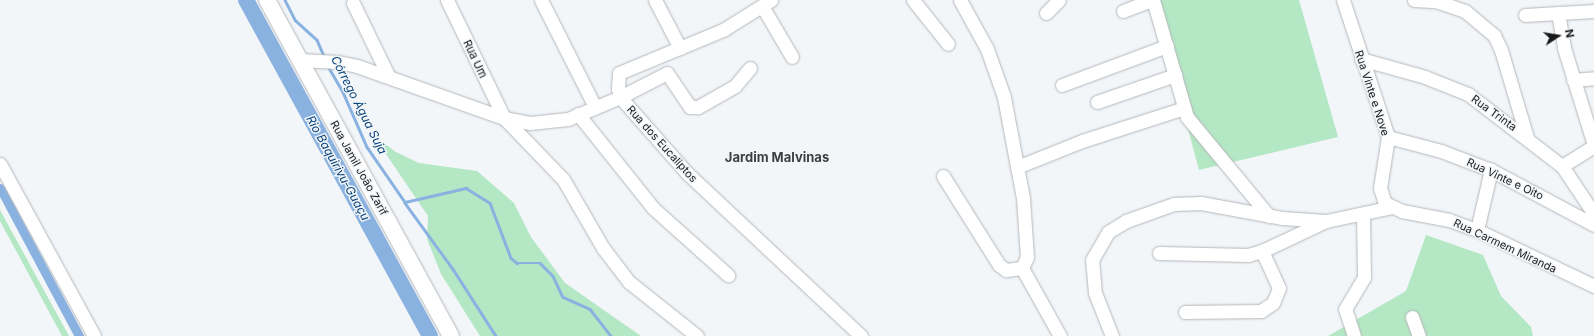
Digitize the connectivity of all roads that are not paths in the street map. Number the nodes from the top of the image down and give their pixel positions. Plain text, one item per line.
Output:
1 (267, 0) edge
2 (447, 0) edge
3 (541, 0) edge
4 (553, 0) edge
5 (655, 0) edge
6 (913, 0) edge
7 (960, 0) edge
8 (1059, 0) edge
9 (1152, 0) edge
10 (1343, 0) edge
11 (1414, 0) edge
12 (353, 3) dead end
13 (767, 3) edge
14 (1123, 11) dead end
15 (1594, 11) edge
16 (1046, 13) dead end
17 (1558, 13) junction
18 (548, 15) junction
19 (1525, 15) dead end
20 (948, 44) dead end
21 (1166, 46) junction
22 (680, 48) junction
23 (792, 57) dead end
24 (1361, 59) junction
25 (300, 60) junction
26 (750, 68) dead end
27 (1175, 74) junction
28 (389, 77) junction
29 (1594, 78) edge
30 (1573, 80) junction
31 (1062, 85) dead end
32 (620, 97) junction
33 (1097, 102) dead end
34 (595, 107) junction
35 (1184, 108) junction
36 (578, 114) junction
37 (504, 118) junction
38 (1388, 137) junction
39 (1527, 138) junction
40 (1594, 146) edge
41 (0, 164) edge
42 (1562, 166) junction
43 (1017, 167) junction
44 (1491, 170) junction
45 (943, 176) dead end
46 (1392, 207) junction
47 (1594, 214) edge
48 (1363, 215) junction
49 (1269, 216) junction
50 (1326, 221) junction
51 (1594, 225) edge
52 (1477, 230) junction
53 (1262, 251) junction
54 (1159, 253) dead end
55 (1022, 268) junction
56 (728, 275) dead end
57 (1594, 286) edge
58 (1185, 312) dead end
59 (1412, 317) dead end
60 (94, 336) edge
61 (451, 336) edge
62 (697, 336) edge
63 (861, 336) edge
64 (1060, 336) edge
65 (1112, 336) edge
66 (1354, 336) edge
67 (1419, 336) edge

1 - 25 main road, Rua Jamil João Zarif
2 - 37 street, Rua Um
3 - 18 street
4 - 18 street
5 - 22 street
6 - 20 street
7 - 43 street
8 - 16 street
9 - 14 street
9 - 21 street
10 - 24 street, Rua Vinte e Nove
11 - 39 street
12 - 28 street
13 - 22 street
13 - 23 street
15 - 17 street
17 - 19 street
17 - 30 street
18 - 34 street
21 - 27 street
21 - 31 street
22 - 32 street
24 - 38 street, Rua Vinte e Nove
24 - 39 street, Rua Trinta
25 - 28 street, Rua dos Eucaliptos
25 - 61 main road, Rua Jamil João Zarif
26 - 32 street
27 - 33 street
27 - 35 street
28 - 37 street, Rua dos Eucaliptos
29 - 30 street
30 - 40 street
32 - 34 street, Rua dos Eucaliptos
32 - 63 street, Rua dos Eucaliptos
34 - 36 street, Rua dos Eucaliptos
35 - 43 street
35 - 49 street
36 - 37 street, Rua dos Eucaliptos
36 - 56 street
37 - 62 street
38 - 44 street, Rua Vinte e Oito
38 - 46 street, Rua Vinte e Nove
39 - 42 street, Rua Trinta
40 - 42 street
41 - 60 street
42 - 47 street, Rua Trinta
43 - 55 street
44 - 51 street, Rua Vinte e Oito
44 - 52 street
45 - 55 street
46 - 48 street
46 - 52 street, Rua Carmem Miranda
48 - 50 street
48 - 66 street
49 - 50 street
49 - 65 street
50 - 53 street
52 - 57 street, Rua Carmem Miranda
53 - 54 street
53 - 58 street
55 - 64 street
59 - 67 street

